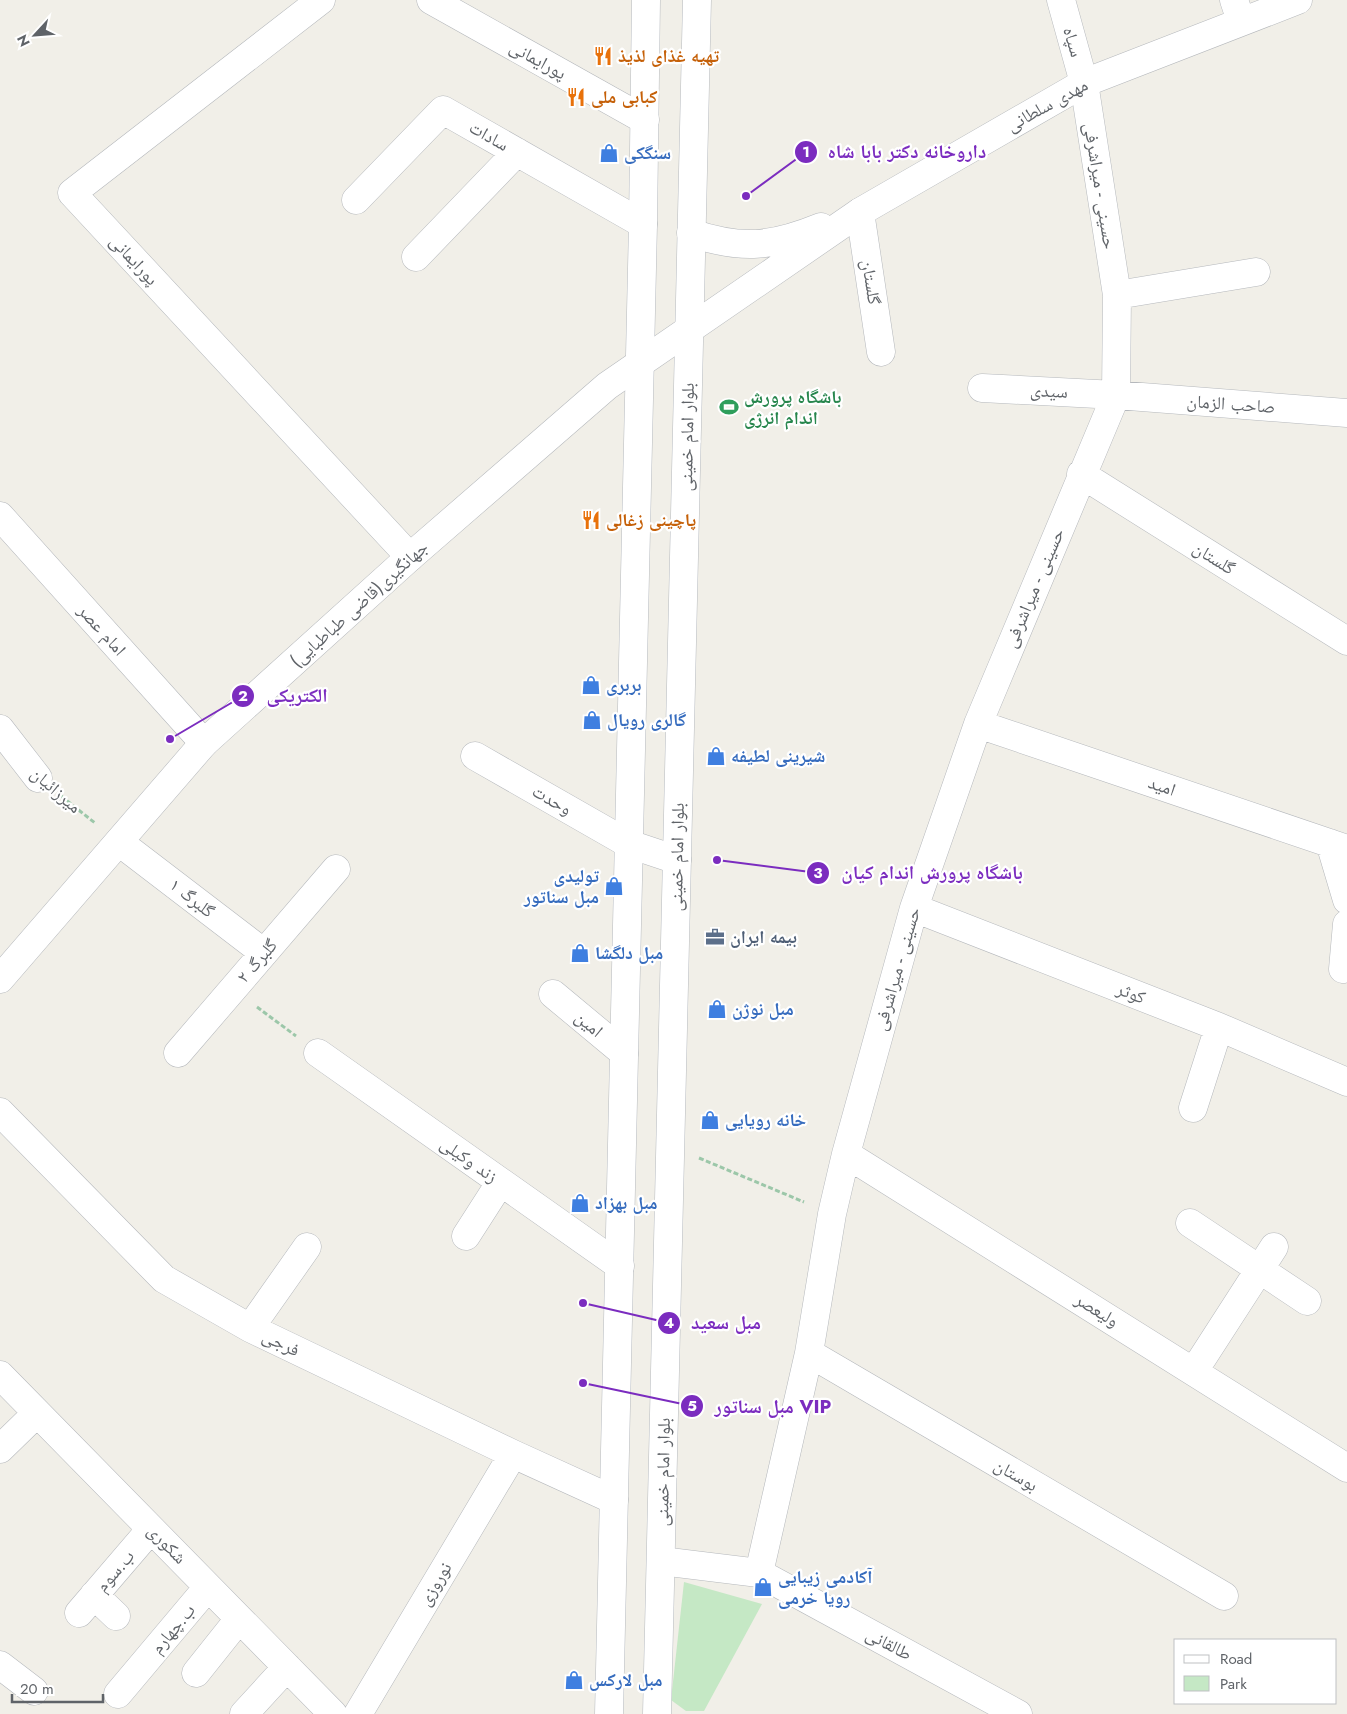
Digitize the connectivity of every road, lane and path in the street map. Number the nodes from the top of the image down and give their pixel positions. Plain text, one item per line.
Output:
1 (431, 0) edge
2 (646, 0) edge
3 (697, 0) edge
4 (1061, 0) edge
5 (1298, 0) edge
6 (318, 1) edge
7 (1237, 10) edge
8 (1084, 83) junction
9 (645, 120) junction
10 (517, 152) junction
11 (356, 200) dead end
12 (860, 212) junction
13 (643, 224) junction
14 (691, 233) junction
15 (416, 257) dead end
16 (1256, 272) dead end
17 (1118, 295) junction
18 (689, 329) junction
19 (882, 352) dead end
20 (640, 365) junction
21 (982, 388) dead end
22 (1116, 395) junction
23 (1347, 413) edge
24 (1081, 474) junction
25 (0, 516) edge
26 (410, 557) junction
27 (1347, 641) edge
28 (978, 724) junction
29 (0, 730) edge
30 (204, 743) junction
31 (475, 756) dead end
32 (38, 778) joint
33 (119, 842) junction
34 (629, 844) junction
35 (1339, 846) edge
36 (677, 860) junction
37 (336, 869) dead end
38 (1347, 900) edge
39 (914, 908) junction
40 (1347, 924) edge
41 (264, 953) junction
42 (1343, 969) dead end
43 (0, 978) edge
44 (233, 989) junction
45 (553, 994) dead end
46 (1219, 1027) junction
47 (178, 1053) dead end
48 (624, 1053) junction
49 (318, 1054) joint
50 (1347, 1082) edge
51 (1193, 1108) dead end
52 (0, 1112) edge
53 (670, 1146) junction
54 (846, 1154) junction
55 (500, 1183) junction
56 (832, 1214) junction
57 (1190, 1223) dead end
58 (466, 1236) dead end
59 (307, 1247) dead end
60 (1266, 1258) junction
61 (620, 1266) junction
62 (1307, 1301) dead end
63 (250, 1328) junction
64 (809, 1353) junction
65 (1194, 1371) junction
66 (0, 1375) edge
67 (37, 1413) junction
68 (0, 1449) edge
69 (513, 1454) junction
70 (1347, 1468) edge
71 (614, 1500) junction
72 (151, 1529) junction
73 (661, 1561) junction
74 (759, 1573) junction
75 (208, 1587) junction
76 (1224, 1596) dead end
77 (116, 1616) dead end
78 (239, 1619) junction
79 (0, 1666) edge
80 (287, 1667) junction
81 (196, 1673) dead end
82 (34, 1692) dead end
83 (118, 1694) dead end
84 (244, 1714) edge
85 (333, 1714) edge
86 (358, 1714) edge
87 (609, 1714) edge
88 (657, 1714) edge
89 (1018, 1714) edge

1 - 9 street, پورایمانی
2 - 9 street
3 - 14 street, بلوار امام خمینی
4 - 8 street, سپاه
5 - 7 street, مهدی سلطانی
6 - 26 street, پورایمانی
7 - 8 street, مهدی سلطانی
8 - 12 street, مهدی سلطانی
8 - 17 street, حسینی - میراشرفی
9 - 13 street
10 - 11 street, سادات
10 - 13 street, سادات
10 - 15 street
12 - 14 street
12 - 18 street, مهدی سلطانی
12 - 19 street, گلستان
13 - 20 street
14 - 18 street, بلوار امام خمینی
16 - 17 street
17 - 22 street, حسینی - میراشرفی
18 - 20 street, جهانگیری(قاضی طباطبایی)
18 - 36 street, بلوار امام خمینی
20 - 26 street, جهانگیری(قاضی طباطبایی)
20 - 34 street
21 - 22 street, سیدی
22 - 23 street, صاحب الزمان
22 - 24 street, حسینی - میراشرفی
24 - 27 street, گلستان
24 - 28 street, حسینی - میراشرفی
25 - 30 street, امام عصر
26 - 30 street, جهانگیری(قاضی طباطبایی)
28 - 35 street, امید
28 - 39 street, حسینی - میراشرفی
29 - 32 street, میرزائیان
30 - 33 street, جهانگیری(قاضی طباطبایی)
31 - 34 street, وحدت
32 - 33 path, میرزائیان
33 - 41 street, گلبرگ ۱
33 - 43 street, جهانگیری(قاضی طباطبایی)
34 - 36 street, وحدت
34 - 48 street
35 - 38 street
36 - 53 street, بلوار امام خمینی
37 - 41 street, گلبرگ ۲
39 - 46 street, کوثر
39 - 54 street, حسینی - میراشرفی
40 - 42 street
41 - 44 street, گلبرگ ۲
44 - 47 street, گلبرگ ۲
44 - 49 path
45 - 48 street, امین
46 - 50 street, کوثر
46 - 51 street
48 - 61 street
49 - 55 street, زند وکیلی
52 - 63 street, فرجی
53 - 56 path
53 - 73 street, بلوار امام خمینی
54 - 56 street, حسینی - میراشرفی
54 - 65 street, ولیعصر
55 - 58 street
55 - 61 street, زند وکیلی
56 - 64 street, حسینی - میراشرفی
57 - 60 street
59 - 63 street
60 - 62 street
60 - 65 street
61 - 71 street
63 - 69 street, فرجی
64 - 74 street, حسینی - میراشرفی
64 - 76 street, بوستان
65 - 70 street, ولیعصر
66 - 67 street, شکوری
67 - 68 street
67 - 72 street, شکوری
69 - 71 street, فرجی
69 - 86 street, نوروزی
71 - 87 street
72 - 75 street, شکوری
72 - 77 street, ب.سوم
73 - 74 street
73 - 88 street, بلوار امام خمینی
74 - 89 street, طالقانی
75 - 78 street, شکوری
75 - 83 street, ب.چهارم
78 - 80 street, شکوری
78 - 81 street
79 - 82 street
80 - 84 street
80 - 85 street, شکوری

